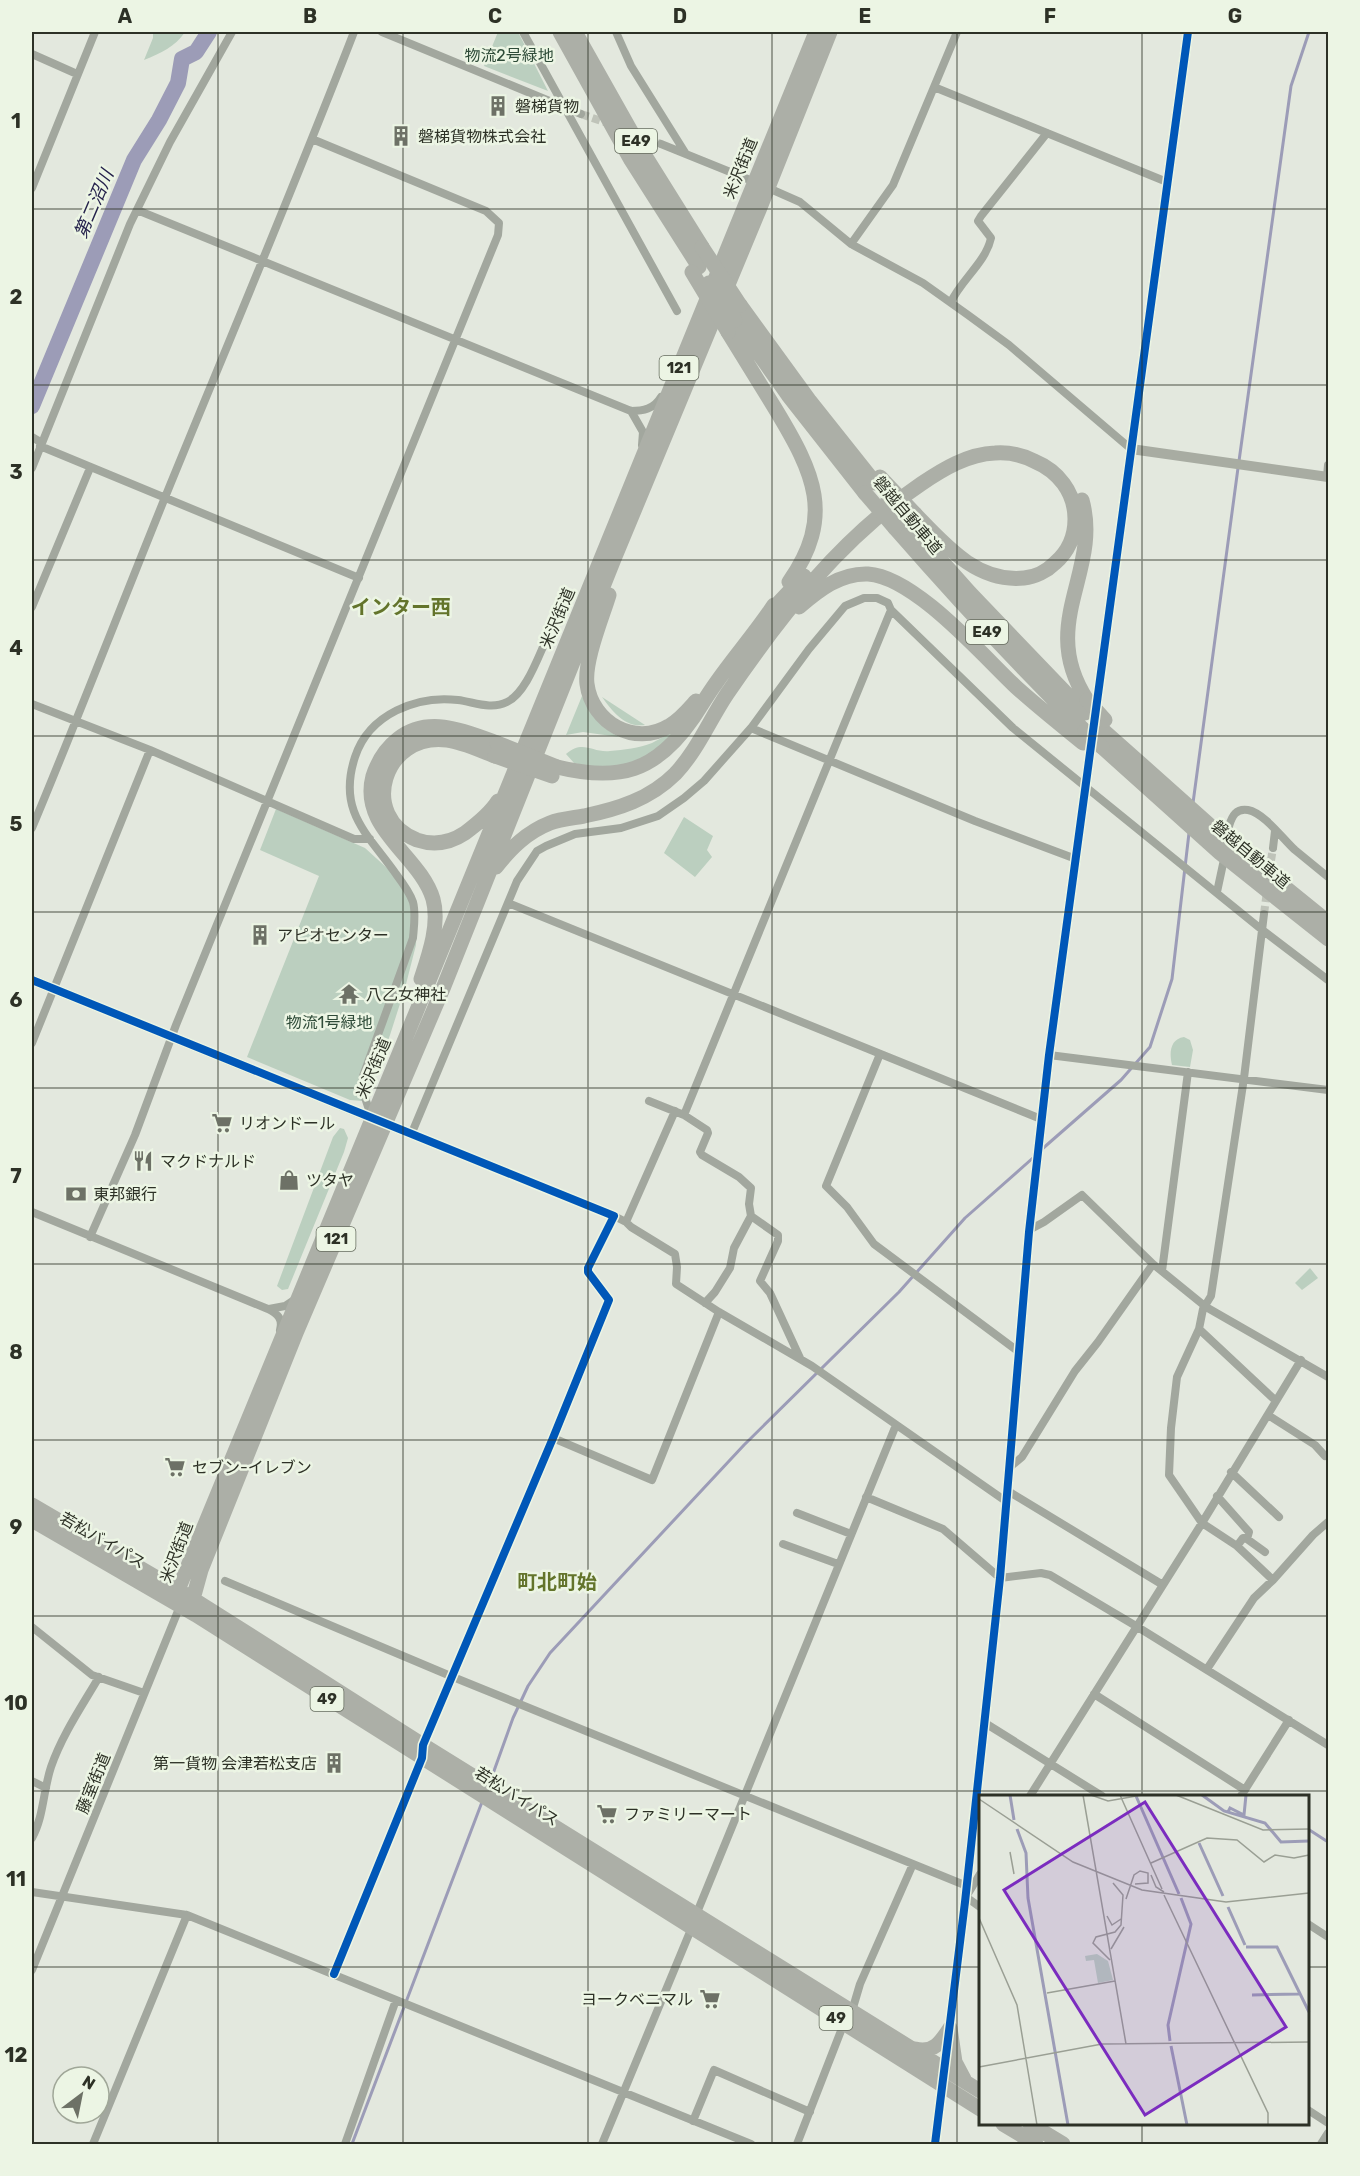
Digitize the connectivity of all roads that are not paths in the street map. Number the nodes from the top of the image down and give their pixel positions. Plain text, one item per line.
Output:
1 (94, 32) edge
2 (232, 32) edge
3 (354, 32) edge
4 (382, 32) edge
5 (523, 32) edge
6 (560, 32) edge
7 (575, 32) edge
8 (616, 32) edge
9 (816, 32) edge
10 (830, 32) edge
11 (957, 32) edge
12 (1188, 32) edge
13 (32, 54) edge
14 (77, 74) junction
15 (934, 87) junction
16 (563, 106) junction
17 (581, 114) tunnel mouth
18 (1047, 133) junction
19 (312, 139) junction
20 (661, 144) tunnel mouth
21 (686, 154) junction
22 (754, 182) junction
23 (1167, 182) junction
24 (32, 188) edge
25 (768, 188) junction
26 (137, 210) junction
27 (851, 244) junction
28 (263, 260) junction
29 (951, 302) junction
30 (677, 311) dead end
31 (731, 326) junction
32 (693, 331) junction
33 (456, 338) junction
34 (631, 411) junction
35 (32, 438) edge
36 (41, 445) junction
37 (1131, 449) junction
38 (1329, 465) edge
39 (32, 468) edge
40 (90, 468) junction
41 (637, 469) junction
42 (1328, 477) edge
43 (645, 484) junction
44 (873, 484) junction
45 (165, 497) junction
46 (905, 521) junction
47 (359, 578) junction
48 (32, 607) edge
49 (891, 610) junction
50 (773, 620) junction
51 (547, 638) dead end
52 (714, 685) junction
53 (726, 695) junction
54 (32, 704) edge
55 (1086, 706) junction
56 (76, 722) junction
57 (751, 728) junction
58 (1084, 737) junction
59 (150, 750) junction
60 (496, 750) junction
61 (829, 760) junction
62 (556, 772) junction
63 (510, 781) junction
64 (1152, 783) junction
65 (1085, 788) junction
66 (267, 801) junction
67 (32, 828) edge
68 (1275, 831) junction
69 (1226, 832) junction
70 (370, 839) junction
71 (1273, 848) tunnel mouth
72 (1221, 858) junction
73 (1076, 859) junction
74 (1329, 877) edge
75 (484, 881) junction
76 (1217, 892) junction
77 (508, 903) junction
78 (1264, 914) tunnel mouth
79 (1329, 922) edge
80 (1261, 929) junction
81 (1329, 939) edge
82 (32, 980) edge
83 (1329, 980) edge
84 (54, 989) junction
85 (733, 995) junction
86 (171, 1037) junction
87 (32, 1043) edge
88 (880, 1054) junction
89 (1049, 1055) junction
90 (392, 1067) junction
91 (1188, 1072) junction
92 (1244, 1078) junction
93 (1329, 1090) edge
94 (649, 1101) dead end
95 (675, 1111) junction
96 (684, 1115) junction
97 (1041, 1119) junction
98 (378, 1121) junction
99 (411, 1135) junction
100 (32, 1212) edge
101 (614, 1216) junction
102 (751, 1216) junction
103 (626, 1222) junction
104 (1029, 1230) junction
105 (90, 1236) junction
106 (1153, 1264) junction
107 (1162, 1271) junction
108 (301, 1291) junction
109 (705, 1303) junction
110 (1206, 1307) junction
111 (268, 1309) junction
112 (719, 1312) junction
113 (1198, 1329) junction
114 (1019, 1352) junction
115 (800, 1358) junction
116 (1300, 1360) junction
117 (267, 1376) junction
118 (1329, 1377) edge
119 (1276, 1401) junction
120 (1268, 1415) junction
121 (896, 1425) junction
122 (553, 1438) junction
123 (1324, 1455) dead end
124 (1010, 1467) junction
125 (1231, 1472) junction
126 (1007, 1496) junction
127 (1217, 1496) junction
128 (866, 1497) junction
129 (32, 1505) edge
130 (797, 1513) dead end
131 (1279, 1517) dead end
132 (32, 1520) edge
133 (1329, 1522) edge
134 (1202, 1523) junction
135 (851, 1534) junction
136 (1247, 1539) junction
137 (783, 1544) dead end
138 (1237, 1546) junction
139 (1265, 1552) dead end
140 (838, 1564) junction
141 (1000, 1578) junction
142 (1273, 1580) junction
143 (225, 1581) dead end
144 (1163, 1585) junction
145 (178, 1590) junction
146 (187, 1602) junction
147 (1136, 1626) junction
148 (32, 1627) edge
149 (1207, 1669) junction
150 (99, 1677) junction
151 (453, 1677) junction
152 (144, 1693) junction
153 (1094, 1694) junction
154 (1289, 1720) junction
155 (985, 1723) junction
156 (1329, 1745) edge
157 (423, 1751) junction
158 (1051, 1764) junction
159 (32, 1781) edge
160 (45, 1788) junction
161 (1243, 1793) edge
162 (744, 1794) junction
163 (1031, 1795) edge
164 (1099, 1795) edge
165 (32, 1838) edge
166 (913, 1864) junction
167 (979, 1876) edge
168 (32, 1892) edge
169 (966, 1892) junction
170 (62, 1896) junction
171 (979, 1905) edge
172 (187, 1915) junction
173 (694, 1920) junction
174 (1309, 1925) edge
175 (1329, 1937) edge
176 (32, 1970) edge
177 (334, 1974) junction
178 (399, 2001) junction
179 (848, 2017) junction
180 (950, 2028) junction
181 (912, 2048) junction
182 (945, 2067) junction
183 (967, 2082) junction
184 (944, 2085) junction
185 (979, 2090) edge
186 (622, 2092) junction
187 (979, 2108) edge
188 (1309, 2111) edge
189 (810, 2112) junction
190 (693, 2121) junction
191 (1329, 2122) edge
192 (1006, 2125) edge
193 (1329, 2133) edge
194 (1032, 2134) edge
195 (603, 2144) edge
196 (93, 2145) edge
197 (345, 2145) edge
198 (751, 2145) edge
199 (797, 2145) edge
200 (935, 2145) edge
201 (1062, 2145) edge
202 (1321, 2145) edge

1 - 14 street
2 - 26 street
3 - 19 street
4 - 16 street
5 - 16 street
6 - 31 highway, 磐越自動車道 / E49, bridge
7 - 44 highway, 磐越自動車道 / E49, bridge
8 - 21 street
9 - 22 highway, 米沢街道 / 121
10 - 25 highway, 米沢街道 / 121
11 - 15 street
12 - 23 street
13 - 14 street
14 - 24 street
15 - 18 street
15 - 27 street
16 - 17 street
16 - 30 street
18 - 23 street
18 - 29 street
19 - 28 street
19 - 33 street
20 - 21 street
21 - 22 street
22 - 25 street
22 - 32 highway, 米沢街道 / 121
23 - 37 street
25 - 27 street
25 - 43 highway, 米沢街道 / 121
26 - 28 street
26 - 36 street
27 - 29 street
28 - 33 street
28 - 45 street
29 - 37 street
31 - 44 highway, 磐越自動車道 / E49
31 - 50 highway
32 - 34 street
32 - 41 highway, 米沢街道 / 121
33 - 34 street
33 - 47 street
34 - 41 street
35 - 36 street
36 - 39 street
36 - 40 street
37 - 42 street
37 - 65 street
38 - 42 street
40 - 45 street
40 - 48 street
41 - 63 highway, 米沢街道 / 121
43 - 52 highway
43 - 75 highway, 米沢街道 / 121
44 - 46 highway, 磐越自動車道 / E49, bridge
44 - 46 highway, bridge
45 - 47 street
45 - 56 street
46 - 50 highway
46 - 55 highway, 磐越自動車道 / E49
46 - 58 highway, 磐越自動車道 / E49
47 - 66 street
49 - 57 street
49 - 61 street
49 - 65 street
50 - 52 highway
50 - 53 highway
50 - 55 highway
50 - 58 highway
51 - 70 street
52 - 62 highway
53 - 62 highway
53 - 75 highway
54 - 56 street
55 - 64 highway, bridge
56 - 59 street
56 - 67 street
57 - 61 street
57 - 77 street
58 - 64 highway
59 - 66 street
59 - 84 street
60 - 62 highway, bridge
60 - 63 highway
60 - 90 highway
61 - 73 street
61 - 85 street
63 - 90 highway, 米沢街道 / 121
64 - 69 highway, 磐越自動車道
64 - 72 highway, 磐越自動車道
65 - 73 street
65 - 76 street
66 - 70 street
66 - 86 street
68 - 69 street
68 - 71 street
68 - 74 street
69 - 79 highway, 磐越自動車道
70 - 98 street
72 - 76 street
72 - 81 highway, 磐越自動車道
73 - 89 street
75 - 98 highway, 米沢街道 / 121
76 - 80 street
77 - 85 street
77 - 99 street
78 - 80 street
80 - 83 street
80 - 92 street
82 - 84 street
84 - 86 street
84 - 87 street
85 - 88 street
85 - 96 street
86 - 98 street
86 - 105 street
88 - 97 street
88 - 114 street
89 - 91 street
89 - 97 street
90 - 98 highway, 米沢街道 / 121
91 - 92 street
91 - 107 street
92 - 93 street
92 - 110 street
94 - 95 street
95 - 96 street
95 - 103 street
96 - 102 street
97 - 104 street
98 - 99 street
98 - 108 highway, 米沢街道 / 121
98 - 146 highway, 米沢街道 / 121
99 - 101 street
100 - 105 street
101 - 103 street
101 - 122 street
102 - 109 street
102 - 115 street
103 - 109 street
104 - 106 street
104 - 114 street
105 - 111 street
106 - 107 street
106 - 124 street
107 - 110 street
108 - 111 street
108 - 117 highway, 米沢街道 / 121
109 - 112 street
110 - 113 street
110 - 116 street
111 - 117 street
112 - 115 street
112 - 122 street
113 - 119 street
113 - 134 street
114 - 124 street
115 - 121 street
116 - 118 street
116 - 119 street
117 - 145 highway, 米沢街道 / 121
119 - 120 street
120 - 123 street
120 - 125 street
121 - 126 street
121 - 128 street
122 - 151 street
124 - 126 street
125 - 127 street
125 - 131 street
126 - 141 street
126 - 144 street
127 - 134 street
127 - 136 street
128 - 135 street
128 - 141 street
129 - 145 highway, 若松バイパス
130 - 135 street
132 - 146 highway, 若松バイパス / 49
133 - 142 street
134 - 138 street
134 - 144 street
135 - 140 street
136 - 138 street
136 - 139 street
137 - 140 street
138 - 142 street
140 - 162 street
141 - 147 street
141 - 155 street
142 - 149 street
143 - 151 street
144 - 147 street
145 - 146 highway, 米沢街道 / 121
146 - 152 street, 藤室街道
146 - 157 highway, 若松バイパス / 49
147 - 149 street
147 - 153 street
148 - 150 street
149 - 154 street
150 - 152 street
150 - 160 street
151 - 157 street
151 - 162 street
152 - 170 street, 藤室街道
153 - 158 street
153 - 161 street
154 - 156 street
154 - 161 street
155 - 158 street
155 - 169 street
157 - 173 highway, 若松バイパス / 49
157 - 177 street
158 - 163 street
158 - 164 street
159 - 160 street
160 - 165 street
162 - 166 street
162 - 173 street
166 - 169 street
166 - 179 street
167 - 169 street
168 - 170 street
169 - 171 street
169 - 180 street
170 - 172 street
170 - 176 street, 藤室街道
172 - 177 street
172 - 196 street
173 - 179 highway, 若松バイパス / 49
173 - 186 street
174 - 175 street
177 - 178 street
178 - 186 street
178 - 197 street
179 - 181 highway, 若松バイパス / 49
179 - 184 highway, 若松バイパス / 49
179 - 189 street
180 - 181 highway
180 - 182 street
180 - 183 highway
181 - 182 highway, 若松バイパス / 49
182 - 183 highway, 若松バイパス / 49
182 - 184 street
183 - 185 highway, 若松バイパス / 49
184 - 187 highway, 若松バイパス / 49
184 - 200 street
186 - 190 street
186 - 195 street
188 - 191 street
189 - 190 street
189 - 199 street
190 - 198 street
192 - 194 highway
193 - 202 street
194 - 201 highway

